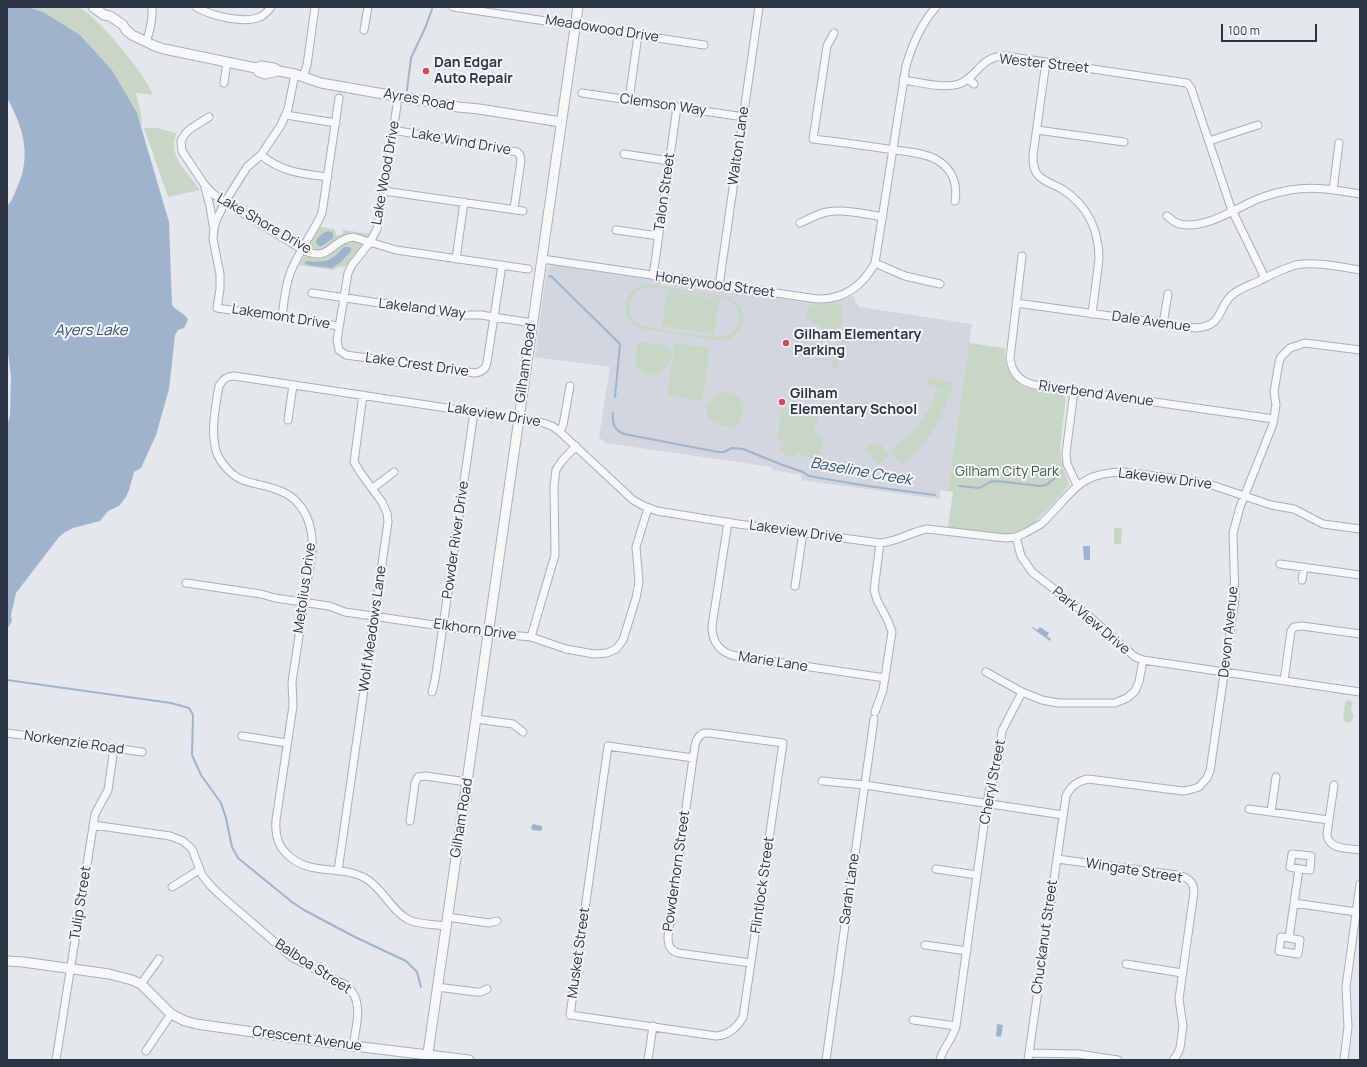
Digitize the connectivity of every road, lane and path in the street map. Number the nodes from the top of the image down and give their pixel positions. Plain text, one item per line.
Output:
1 (93, 7) edge
2 (152, 7) edge
3 (196, 7) edge
4 (271, 7) edge
5 (315, 7) edge
6 (368, 7) edge
7 (453, 7) edge
8 (578, 7) edge
9 (759, 7) edge
10 (936, 7) edge
11 (473, 8) edge
12 (575, 25) junction
13 (364, 30) dead end
14 (834, 33) dead end
15 (638, 35) junction
16 (146, 42) junction
17 (704, 44) dead end
18 (227, 62) junction
19 (1046, 62) junction
20 (299, 75) junction
21 (968, 79) junction
22 (903, 80) junction
23 (224, 83) dead end
24 (974, 84) dead end
25 (582, 93) dead end
26 (339, 98) dead end
27 (629, 100) junction
28 (397, 105) dead end
29 (678, 107) junction
30 (286, 115) junction
31 (744, 116) junction
32 (208, 117) dead end
33 (561, 122) junction
34 (336, 123) junction
35 (1258, 125) dead end
36 (393, 130) junction
37 (1037, 130) junction
38 (1208, 141) junction
39 (1124, 142) dead end
40 (1339, 143) dead end
41 (893, 150) junction
42 (624, 154) dead end
43 (261, 155) junction
44 (670, 161) junction
45 (328, 177) junction
46 (204, 184) junction
47 (1333, 190) junction
48 (384, 191) junction
49 (1360, 194) edge
50 (956, 201) dead end
51 (225, 202) junction
52 (464, 202) junction
53 (514, 209) junction
54 (523, 210) dead end
55 (1232, 212) junction
56 (1167, 216) dead end
57 (883, 217) junction
58 (800, 223) dead end
59 (214, 228) junction
60 (616, 230) dead end
61 (659, 236) junction
62 (370, 242) junction
63 (303, 250) junction
64 (1022, 256) dead end
65 (456, 259) junction
66 (542, 259) junction
67 (875, 263) junction
68 (502, 265) junction
69 (528, 269) dead end
70 (1360, 270) edge
71 (653, 276) junction
72 (1265, 278) junction
73 (940, 284) dead end
74 (719, 286) junction
75 (312, 294) dead end
76 (1168, 294) dead end
77 (343, 298) junction
78 (1016, 303) junction
79 (1092, 314) junction
80 (495, 317) junction
81 (282, 318) junction
82 (532, 323) junction
83 (1163, 324) junction
84 (339, 326) junction
85 (339, 350) joint
86 (1360, 350) edge
87 (234, 376) joint
88 (293, 386) junction
89 (570, 386) dead end
90 (1074, 391) junction
91 (363, 395) junction
92 (474, 412) junction
93 (518, 418) junction
94 (1274, 419) junction
95 (288, 420) dead end
96 (560, 431) junction
97 (576, 446) junction
98 (394, 472) dead end
99 (1077, 485) junction
100 (373, 488) junction
101 (1244, 495) junction
102 (648, 508) junction
103 (728, 522) junction
104 (1360, 529) edge
105 (803, 532) junction
106 (1016, 537) junction
107 (880, 543) junction
108 (1280, 564) dead end
109 (1304, 567) junction
110 (1360, 575) edge
111 (1302, 580) dead end
112 (186, 583) dead end
113 (795, 586) dead end
114 (304, 602) junction
115 (374, 616) junction
116 (443, 626) junction
117 (488, 633) junction
118 (1360, 634) edge
119 (531, 637) junction
120 (1143, 660) junction
121 (1224, 671) junction
122 (986, 672) dead end
123 (885, 678) junction
124 (1284, 681) junction
125 (432, 692) dead end
126 (1022, 692) junction
127 (1360, 692) edge
128 (476, 719) junction
129 (523, 732) dead end
130 (7, 733) edge
131 (242, 736) dead end
132 (287, 743) junction
133 (783, 743) joint
134 (114, 748) junction
135 (142, 752) dead end
136 (693, 758) junction
137 (1276, 777) dead end
138 (822, 780) dead end
139 (467, 782) junction
140 (865, 785) junction
141 (1334, 785) dead end
142 (987, 803) junction
143 (1249, 809) dead end
144 (1271, 812) junction
145 (1063, 815) junction
146 (1329, 820) junction
147 (410, 821) dead end
148 (93, 825) junction
149 (1360, 850) edge
150 (1056, 859) junction
151 (936, 869) dead end
152 (1299, 869) dead end
153 (199, 870) junction
154 (338, 872) junction
155 (977, 875) junction
156 (1360, 884) edge
157 (172, 887) dead end
158 (1294, 903) junction
159 (1356, 912) junction
160 (446, 921) junction
161 (497, 921) dead end
162 (1289, 938) dead end
163 (925, 945) dead end
164 (967, 950) junction
165 (158, 959) dead end
166 (7, 961) edge
167 (751, 964) junction
168 (1126, 964) dead end
169 (70, 969) junction
170 (1182, 973) junction
171 (141, 984) junction
172 (437, 987) junction
173 (487, 989) dead end
174 (170, 1014) junction
175 (913, 1020) dead end
176 (653, 1026) junction
177 (737, 1026) joint
178 (956, 1026) junction
179 (353, 1046) junction
180 (146, 1051) dead end
181 (1028, 1056) edge
182 (428, 1057) edge
183 (56, 1060) edge
184 (469, 1060) edge
185 (648, 1060) edge
186 (826, 1060) edge
187 (940, 1060) edge
188 (1118, 1060) edge
189 (1174, 1060) edge
190 (1344, 1060) edge

1 - 16 street, Ayres Road
2 - 16 street
3 - 4 street
5 - 20 street, Lakemont Drive
6 - 13 street
7 - 11 street, Meadowood Drive
8 - 12 street, Gilham Road
9 - 31 street, Walton Lane
10 - 22 street, Honeywood Street
11 - 12 street, Meadowood Drive
12 - 15 street, Meadowood Drive
12 - 33 street, Gilham Road
14 - 41 street
15 - 17 street, Meadowood Drive
15 - 27 street
16 - 18 street, Ayres Road
18 - 20 street, Ayres Road
18 - 23 street
19 - 21 street, Wester Street
19 - 37 street
19 - 38 street, Wester Street
20 - 30 street, Lakemont Drive
20 - 33 street, Ayres Road
21 - 22 street, Wester Street
21 - 24 street
22 - 41 street, Honeywood Street
25 - 27 street, Clemson Way
26 - 34 street
27 - 29 street, Clemson Way
28 - 36 street, Lake Wood Drive
29 - 31 street, Clemson Way
29 - 44 street, Talon Street
30 - 34 street
30 - 43 street, Lakemont Drive
31 - 74 street, Walton Lane
32 - 46 street, Lake Shore Drive
33 - 66 street, Gilham Road
34 - 45 street
35 - 38 street
36 - 48 street, Lake Wood Drive
36 - 53 street, Lake Wind Drive
37 - 39 street
37 - 79 street
38 - 55 street
40 - 47 street
41 - 50 street
41 - 57 street, Honeywood Street
42 - 44 street
43 - 45 street
43 - 51 street, Lakemont Drive
44 - 61 street, Talon Street
45 - 63 street
46 - 51 street, Lake Shore Drive
46 - 59 street
47 - 49 street
47 - 55 street
48 - 52 street
48 - 62 street, Lake Wood Drive
51 - 59 street, Lakemont Drive
51 - 63 street, Lake Shore Drive
52 - 53 street
52 - 65 street
53 - 54 street
55 - 56 street
55 - 72 street
57 - 58 street
57 - 67 street, Honeywood Street
59 - 81 street, Lakemont Drive
60 - 61 street
61 - 71 street, Talon Street
62 - 63 street, Lake Shore Drive
62 - 65 street, Lake Shore Drive
62 - 77 street, Lake Wood Drive
63 - 81 street
64 - 78 street, Riverbend Avenue
65 - 68 street, Lake Shore Drive
66 - 71 street, Honeywood Street
66 - 82 street, Gilham Road
67 - 73 street
67 - 74 street, Honeywood Street
68 - 69 street, Lake Shore Drive
68 - 80 street, Lake Crest Drive
70 - 72 street, Dale Avenue
71 - 74 street, Honeywood Street
72 - 83 street, Dale Avenue
75 - 77 street, Lakeland Way
76 - 83 street
77 - 80 street, Lakeland Way
77 - 84 street, Lake Wood Drive
78 - 79 street, Dale Avenue
78 - 90 street, Riverbend Avenue
79 - 83 street, Dale Avenue
80 - 82 street, Lakeland Way
80 - 85 street, Lake Crest Drive
81 - 84 street, Lakemont Drive
82 - 93 street, Gilham Road
84 - 85 street, Lake Wood Drive
86 - 94 street, Devon Avenue
87 - 88 street, Lakeview Drive
87 - 114 street, Metolius Drive
88 - 91 street, Lakeview Drive
88 - 95 street
89 - 96 street
90 - 94 street, Riverbend Avenue
90 - 99 street
91 - 92 street, Lakeview Drive
91 - 100 street, Wolf Meadows Lane
92 - 93 street, Lakeview Drive
92 - 116 street, Powder River Drive
93 - 96 street, Lakeview Drive
93 - 117 street, Gilham Road
94 - 101 street, Devon Avenue
96 - 97 street, Lakeview Drive
97 - 102 street, Lakeview Drive
97 - 119 street
98 - 100 street
99 - 101 street, Lakeview Drive
99 - 106 street, Lakeview Drive
100 - 115 street, Wolf Meadows Lane
101 - 104 street, Lakeview Drive
101 - 121 street, Devon Avenue
102 - 103 street, Lakeview Drive
102 - 119 street, Elkhorn Drive
103 - 105 street, Lakeview Drive
103 - 123 street, Marie Lane
105 - 107 street, Lakeview Drive
105 - 113 street
106 - 107 street, Lakeview Drive
106 - 120 street, Park View Drive
107 - 123 street, Sarah Lane
108 - 109 street
109 - 110 street
109 - 111 street
112 - 114 street, Elkhorn Drive
114 - 115 street, Elkhorn Drive
114 - 132 street, Metolius Drive
115 - 116 street, Elkhorn Drive
115 - 154 street, Wolf Meadows Lane
116 - 117 street, Elkhorn Drive
116 - 125 street, Powder River Drive
117 - 119 street, Elkhorn Drive
117 - 128 street, Gilham Road
118 - 124 street
120 - 121 street, Park View Drive
120 - 126 street
121 - 124 street, Park View Drive
121 - 145 street, Devon Avenue
122 - 126 street
123 - 140 street, Sarah Lane
124 - 127 street, Park View Drive
126 - 142 street, Cheryl Street
128 - 129 street
128 - 139 street, Gilham Road
130 - 134 street, Norkenzie Road
131 - 132 street
132 - 154 street, Metolius Drive
133 - 136 street, Powderhorn Street
133 - 167 street, Flintlock Street
134 - 135 street, Norkenzie Road
134 - 148 street, Tulip Street
136 - 167 street, Powderhorn Street
136 - 176 street, Musket Street
137 - 144 street
138 - 140 street
139 - 147 street
139 - 160 street, Gilham Road
140 - 142 street
140 - 186 street, Sarah Lane
141 - 146 street
142 - 145 street
142 - 155 street, Cheryl Street
143 - 144 street
144 - 146 street
145 - 150 street, Chuckanut Street
146 - 149 street
148 - 153 street, Balboa Street
148 - 169 street, Tulip Street
150 - 170 street, Wingate Street
150 - 181 street, Chuckanut Street
151 - 155 street
152 - 158 street
153 - 157 street
153 - 179 street, Balboa Street
154 - 160 street, Metolius Drive
155 - 164 street, Cheryl Street
156 - 159 street
158 - 159 street
158 - 162 street
159 - 190 street
160 - 161 street
160 - 172 street, Gilham Road
163 - 164 street
164 - 178 street, Cheryl Street
165 - 171 street
166 - 169 street, Crescent Avenue
167 - 177 street, Flintlock Street
168 - 170 street
169 - 171 street, Crescent Avenue
169 - 183 street, Tulip Street
170 - 189 street, Wingate Street
171 - 174 street, Crescent Avenue
172 - 173 street
172 - 182 street, Gilham Road
174 - 179 street, Crescent Avenue
174 - 180 street
175 - 178 street
176 - 177 street, Musket Street
176 - 185 street
178 - 187 street, Cheryl Street
179 - 182 street, Crescent Avenue
181 - 188 street
182 - 184 street, Crescent Avenue

